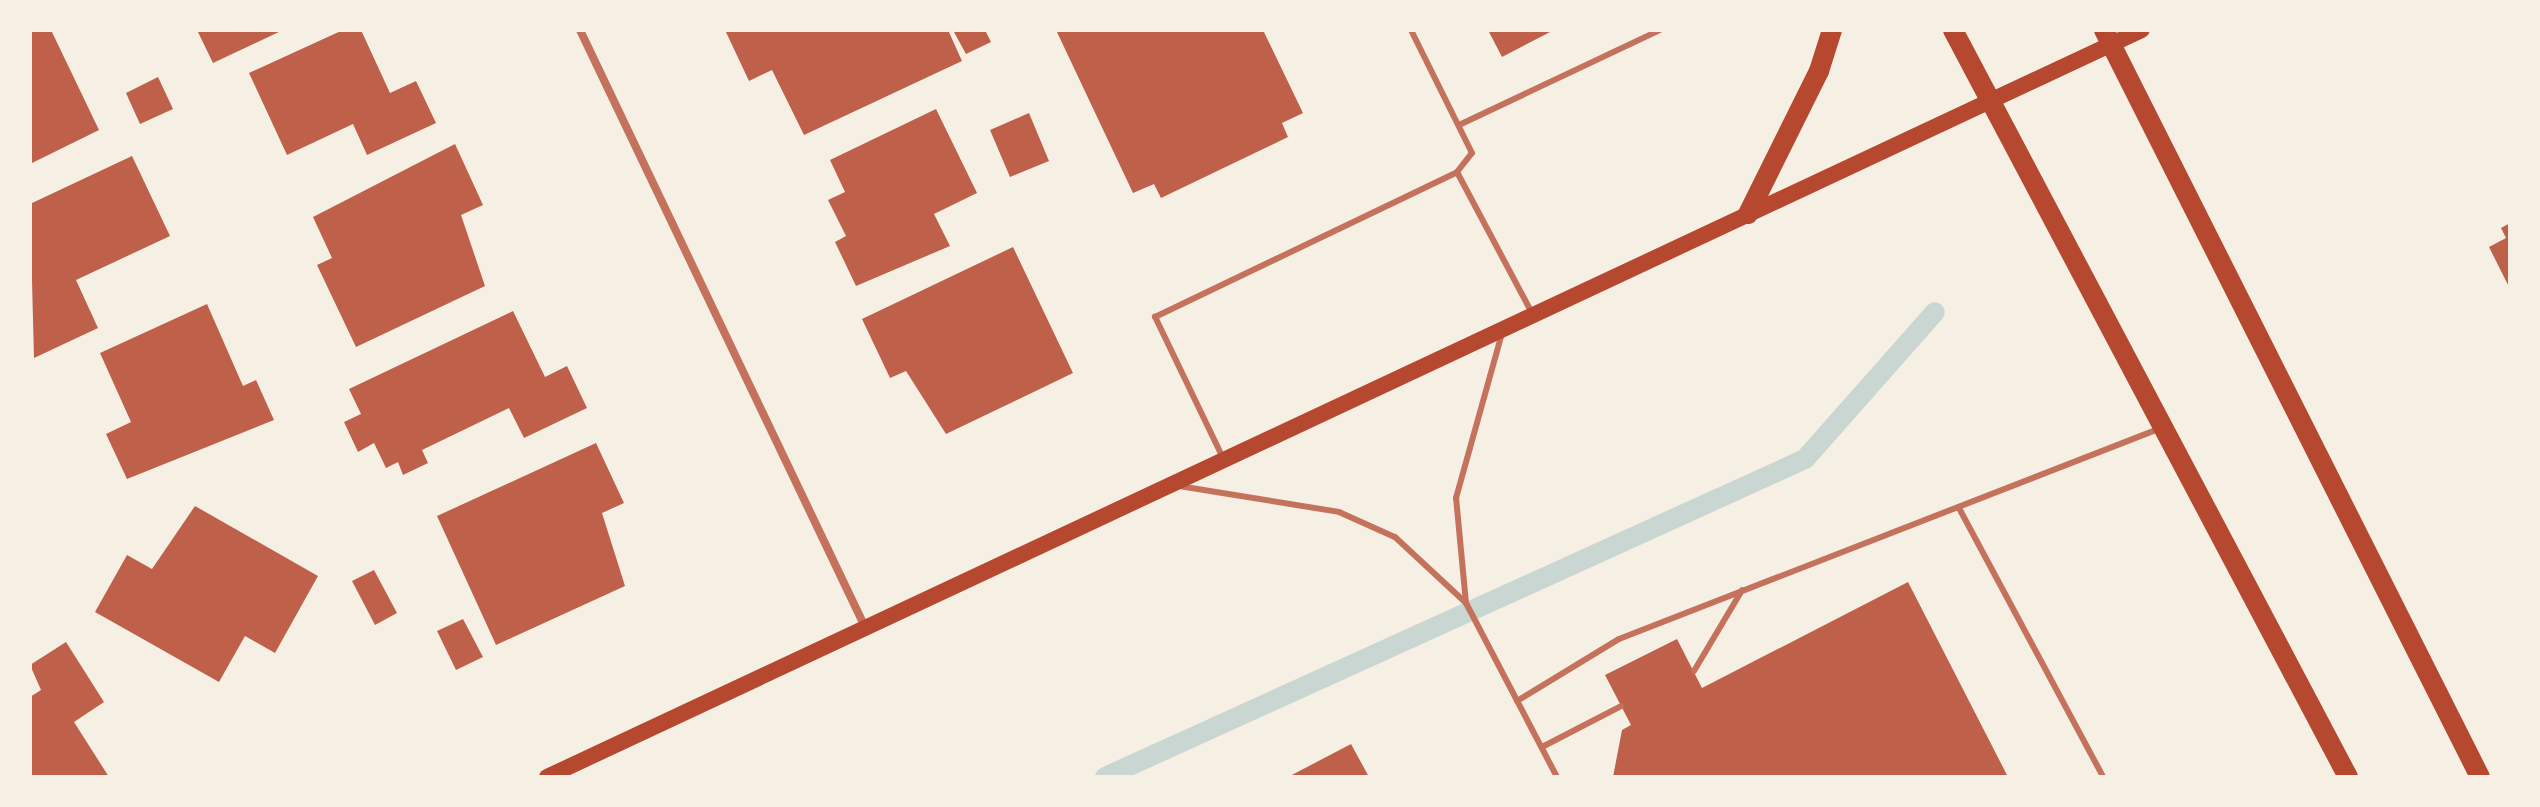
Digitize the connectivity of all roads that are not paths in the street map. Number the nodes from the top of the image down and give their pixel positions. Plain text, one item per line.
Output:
1 (580, 30) edge
2 (1411, 30) edge
3 (1660, 30) edge
4 (1832, 30) edge
5 (1953, 30) edge
6 (2142, 30) edge
7 (2108, 37) edge
8 (1990, 101) junction
9 (1459, 125) junction
10 (1457, 172) junction
11 (1748, 214) junction
12 (1533, 315) junction
13 (1503, 329) junction
14 (2162, 427) junction
15 (1223, 458) junction
16 (1167, 484) junction
17 (1959, 508) junction
18 (1742, 590) junction
19 (1466, 603) junction
20 (864, 625) junction
21 (1694, 671) dead end
22 (1517, 701) junction
23 (1621, 706) dead end
24 (1542, 747) junction
25 (547, 777) edge
26 (1557, 777) edge
27 (2103, 777) edge
28 (2348, 777) edge
29 (2480, 777) edge

1 - 20 street
2 - 9 lane
3 - 9 lane
4 - 11 main road
5 - 8 main road
6 - 7 main road
7 - 8 main road
7 - 29 main road
8 - 11 main road
8 - 14 main road
9 - 10 lane
10 - 12 lane
10 - 15 lane
11 - 12 main road
12 - 13 main road
13 - 15 main road
13 - 19 lane
14 - 17 lane
14 - 28 main road
15 - 16 main road
16 - 19 lane
16 - 20 main road
17 - 18 lane
17 - 27 lane
18 - 21 lane
18 - 22 lane
19 - 22 lane
20 - 25 main road
22 - 24 lane
23 - 24 lane
24 - 26 lane

